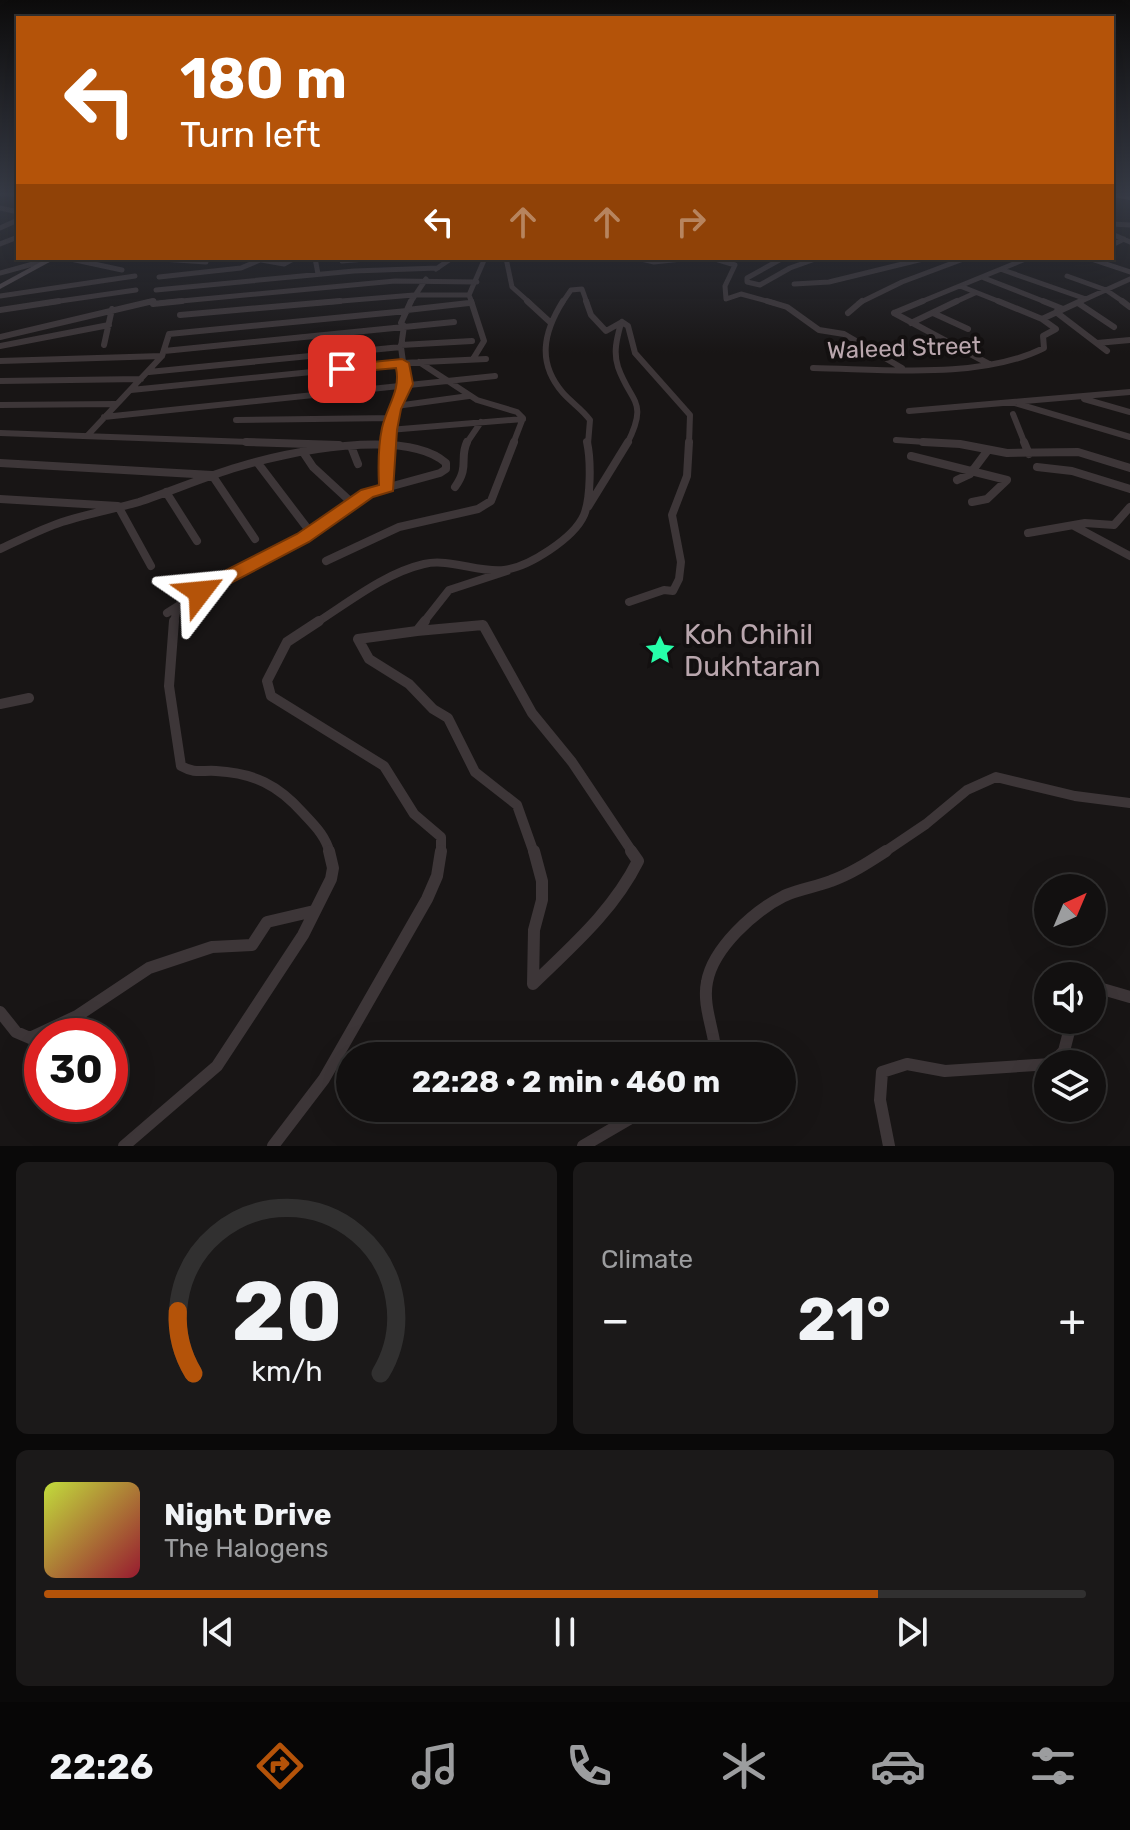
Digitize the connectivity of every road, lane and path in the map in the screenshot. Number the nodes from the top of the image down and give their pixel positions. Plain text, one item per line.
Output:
1 (45, 260) edge
2 (48, 260) edge
3 (75, 260) edge
4 (176, 260) edge
5 (260, 260) joint
6 (291, 260) edge
7 (315, 260) edge
8 (342, 260) edge
9 (449, 260) edge
10 (484, 260) edge
11 (506, 260) edge
12 (646, 260) edge
13 (672, 260) edge
14 (723, 260) edge
15 (779, 260) edge
16 (812, 260) edge
17 (919, 260) edge
18 (937, 260) edge
19 (960, 260) edge
20 (1024, 260) edge
21 (1094, 260) edge
22 (206, 262) dead end
23 (284, 264) junction
24 (946, 265) junction
25 (438, 268) junction
26 (122, 270) dead end
27 (1003, 270) junction
28 (343, 272) junction
29 (1130, 272) edge
30 (0, 273) edge
31 (318, 274) junction
32 (135, 276) dead end
33 (1067, 276) dead end
34 (274, 278) junction
35 (983, 278) junction
36 (1130, 279) edge
37 (425, 280) junction
38 (477, 282) junction
39 (794, 284) dead end
40 (1120, 284) junction
41 (960, 286) junction
42 (0, 287) edge
43 (1130, 289) edge
44 (136, 290) dead end
45 (156, 290) junction
46 (1106, 290) junction
47 (975, 293) junction
48 (414, 295) junction
49 (469, 295) junction
50 (0, 296) edge
51 (1086, 300) junction
52 (154, 303) junction
53 (469, 303) junction
54 (1078, 303) junction
55 (1130, 307) edge
56 (112, 309) junction
57 (0, 310) edge
58 (407, 310) junction
59 (1060, 310) junction
60 (150, 313) dead end
61 (848, 313) dead end
62 (933, 313) junction
63 (180, 315) dead end
64 (1042, 319) junction
65 (454, 322) dead end
66 (622, 322) junction
67 (551, 323) junction
68 (911, 323) junction
69 (109, 325) junction
70 (404, 326) junction
71 (1114, 327) dead end
72 (968, 329) dead end
73 (0, 337) edge
74 (1130, 340) edge
75 (472, 341) dead end
76 (1097, 343) junction
77 (104, 345) dead end
78 (0, 346) edge
79 (401, 346) junction
80 (1107, 351) dead end
81 (163, 354) junction
82 (473, 359) junction
83 (486, 359) dead end
84 (0, 361) edge
85 (419, 362) junction
86 (402, 363) junction
87 (989, 364) junction
88 (813, 368) dead end
89 (902, 368) junction
90 (149, 372) junction
91 (495, 376) dead end
92 (141, 379) junction
93 (0, 381) edge
94 (446, 381) junction
95 (406, 384) junction
96 (130, 391) junction
97 (1130, 392) edge
98 (469, 395) junction
99 (1076, 397) junction
100 (1010, 402) junction
101 (115, 404) junction
102 (0, 405) edge
103 (396, 406) junction
104 (909, 411) dead end
105 (1130, 412) edge
106 (1013, 414) dead end
107 (104, 417) junction
108 (392, 418) junction
109 (523, 419) junction
110 (236, 420) dead end
111 (482, 422) junction
112 (389, 430) junction
113 (0, 433) edge
114 (88, 435) junction
115 (1130, 437) edge
116 (896, 440) dead end
117 (388, 444) junction
118 (348, 446) junction
119 (988, 450) junction
120 (303, 452) junction
121 (1029, 454) junction
122 (911, 456) dead end
123 (257, 462) junction
124 (0, 463) edge
125 (358, 464) dead end
126 (1037, 467) dead end
127 (1130, 468) edge
128 (970, 474) junction
129 (212, 475) junction
130 (957, 480) dead end
131 (455, 487) dead end
132 (387, 488) junction
133 (1130, 489) edge
134 (166, 492) junction
135 (0, 499) edge
136 (351, 502) junction
137 (972, 502) dead end
138 (118, 506) junction
139 (1130, 507) edge
140 (584, 515) junction
141 (1073, 525) junction
142 (311, 533) junction
143 (1028, 533) dead end
144 (255, 539) dead end
145 (197, 541) dead end
146 (2, 547) edge
147 (1130, 556) edge
148 (326, 561) dead end
149 (151, 566) dead end
150 (514, 567) junction
151 (629, 602) dead end
152 (417, 631) junction
153 (29, 698) dead end
154 (0, 704) edge
155 (1130, 803) edge
156 (314, 911) junction
157 (1106, 990) edge
158 (1130, 997) edge
159 (0, 1012) edge
160 (1068, 1034) edge
161 (717, 1042) edge
162 (624, 1122) edge
163 (124, 1146) edge
164 (273, 1146) edge
165 (583, 1146) edge
166 (889, 1146) edge

1 - 30 street
2 - 42 street
3 - 26 street
4 - 22 street
5 - 23 street
5 - 45 street
6 - 23 street
7 - 31 street
8 - 28 street
9 - 25 street
10 - 38 street
11 - 67 street
12 - 13 street
14 - 89 street
15 - 16 street
17 - 39 street
18 - 24 street
19 - 24 street
20 - 27 street
21 - 29 street
23 - 34 street
24 - 61 street
25 - 28 street
25 - 37 street
27 - 35 street
27 - 51 street
28 - 31 street
31 - 34 street
32 - 50 street
33 - 46 street
34 - 45 street
35 - 41 street
35 - 59 street
36 - 40 street
37 - 38 street
37 - 48 street
37 - 52 street
38 - 49 street
40 - 43 street
40 - 46 street
41 - 47 street
41 - 68 street
44 - 57 street
45 - 52 street
46 - 51 street
46 - 55 street
47 - 62 street
47 - 64 street
48 - 49 street
48 - 58 street
48 - 63 street
49 - 53 street
51 - 54 street
52 - 56 street
52 - 60 street
53 - 58 street
53 - 82 street
54 - 59 street
54 - 71 street
56 - 69 street
56 - 73 street
58 - 70 street
58 - 81 street
59 - 64 street
59 - 76 street
62 - 68 street
62 - 72 street
64 - 87 street, Waleed Street
65 - 70 street
66 - 67 street
66 - 140 street
66 - 151 street
67 - 140 street
68 - 87 street
69 - 77 street
69 - 78 street
70 - 79 street
70 - 81 street
74 - 76 street
75 - 79 street
76 - 80 street
79 - 86 street
79 - 90 street
81 - 84 street
81 - 90 street
82 - 83 street
82 - 85 street
85 - 86 street
85 - 94 street
86 - 95 street
86 - 96 street
87 - 89 street, Waleed Street
88 - 89 street, Waleed Street
90 - 92 street
91 - 94 street
92 - 93 street
92 - 96 street
94 - 95 street
94 - 98 street
95 - 103 street
95 - 107 street
96 - 101 street
97 - 99 street
98 - 103 street
98 - 109 street
99 - 100 street
99 - 105 street
100 - 104 street
100 - 115 street
101 - 102 street
101 - 107 street
103 - 108 street
106 - 121 street
107 - 114 street
108 - 110 street
108 - 112 street
109 - 111 street
109 - 148 street
111 - 112 street
111 - 131 street
112 - 117 street
113 - 114 street
114 - 118 street
116 - 119 street
117 - 118 street
117 - 132 street
117 - 132 street
118 - 120 street
118 - 125 street
119 - 121 street
119 - 128 street
120 - 123 street
120 - 136 street
121 - 127 street
122 - 128 street
123 - 129 street
123 - 142 street
124 - 129 street
126 - 133 street
128 - 130 street
128 - 137 street
129 - 134 street
129 - 144 street
132 - 136 street
134 - 138 street
134 - 145 street
135 - 138 street
136 - 142 street
138 - 146 street
138 - 149 street
139 - 141 street
140 - 150 street
141 - 143 street
141 - 147 street
142 - 156 street
150 - 152 street
150 - 164 street
152 - 152 street
153 - 154 street
155 - 161 street
156 - 159 street
156 - 163 street
157 - 158 street
160 - 166 street
162 - 165 street

